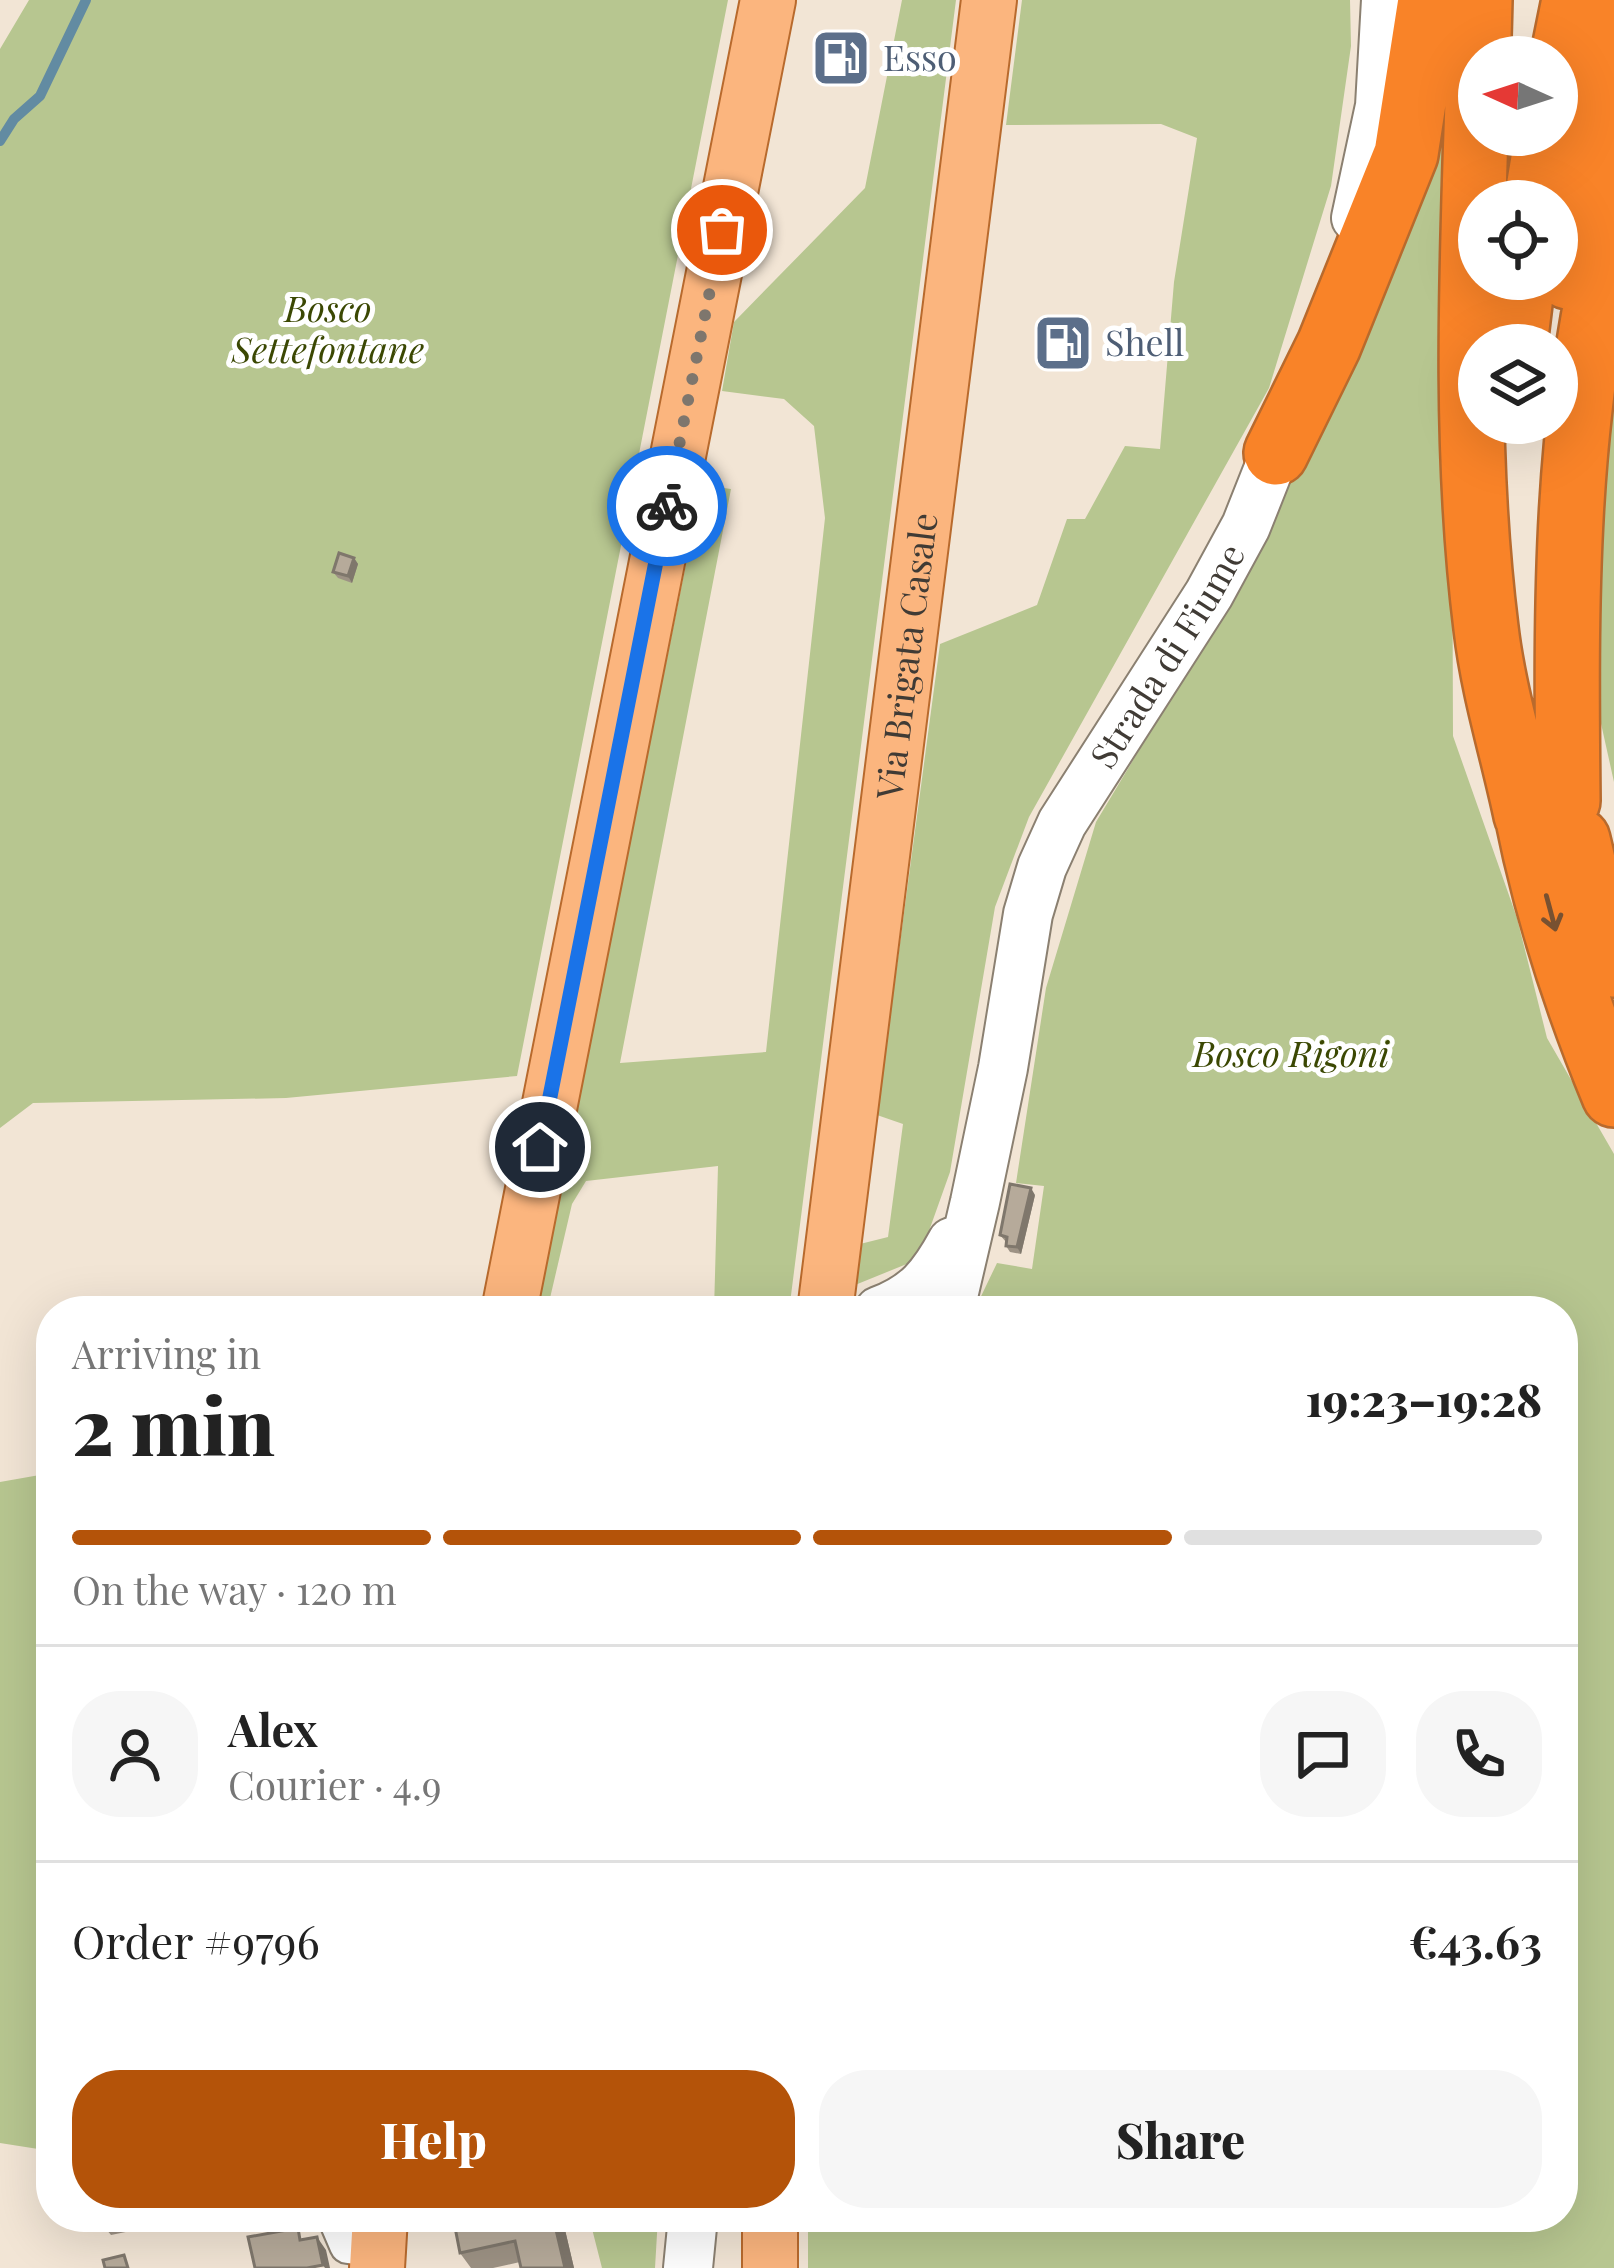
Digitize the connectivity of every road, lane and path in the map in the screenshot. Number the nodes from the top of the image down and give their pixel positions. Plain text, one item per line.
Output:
1 (768, 0) edge
2 (989, 0) edge
3 (1386, 0) edge
4 (1430, 0) edge
5 (1516, 0) edge
6 (1574, 0) edge
7 (1614, 28) edge
8 (1488, 36) edge
9 (1567, 36) edge
10 (1481, 163) edge
11 (1614, 223) edge
12 (1562, 324) edge
13 (1505, 444) edge
14 (1551, 444) edge
15 (1276, 453) junction
16 (1547, 808) junction
17 (1614, 965) edge
18 (1614, 1095) edge
19 (975, 1202) junction
20 (512, 1296) edge
21 (833, 1296) edge
22 (911, 1296) edge
23 (952, 1296) edge
24 (692, 2232) edge
25 (770, 2232) edge
26 (688, 2268) edge
27 (770, 2268) edge

1 - 20 main road
2 - 21 main road, Via Brigata Casale
3 - 15 main road, Strada di Fiume
4 - 15 highway
5 - 8 highway
6 - 9 highway
7 - 12 highway
10 - 16 highway
11 - 16 highway
13 - 16 highway
14 - 16 highway
15 - 19 main road, Strada di Fiume
16 - 17 highway
16 -> 18 highway
19 - 22 main road
19 - 23 main road, Strada di Fiume
24 - 26 main road
25 - 27 main road

